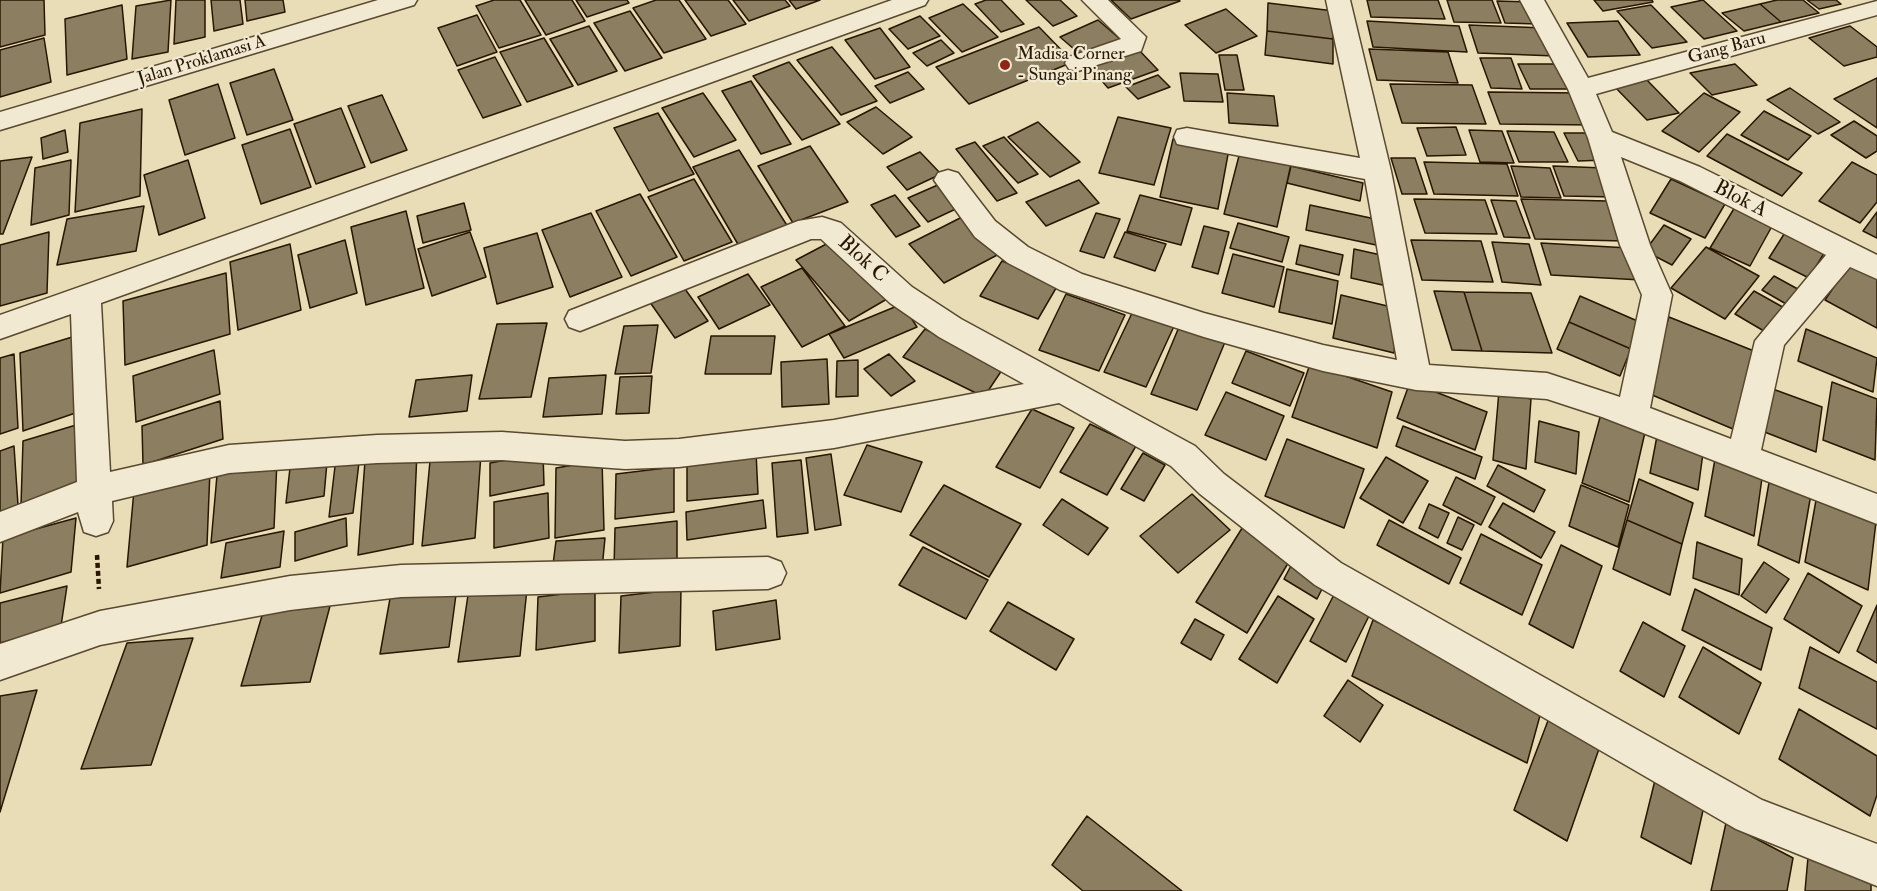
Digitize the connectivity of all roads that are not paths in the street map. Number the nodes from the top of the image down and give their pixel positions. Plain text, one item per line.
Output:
1 (405, 0) edge
2 (916, 0) edge
3 (1095, 0) edge
4 (1338, 0) edge
5 (1532, 0) edge
6 (1872, 6) edge
7 (1077, 63) dead end
8 (1581, 89) junction
9 (0, 121) edge
10 (1187, 137) dead end
11 (1601, 138) junction
12 (1377, 171) junction
13 (948, 180) dead end
14 (1845, 253) junction
15 (1877, 268) edge
16 (85, 295) junction
17 (580, 319) dead end
18 (0, 327) edge
19 (1416, 377) junction
20 (1061, 390) junction
21 (1632, 415) junction
22 (1743, 457) junction
23 (95, 506) junction
24 (1877, 509) edge
25 (0, 528) edge
26 (768, 573) dead end
27 (0, 662) edge
28 (1877, 865) edge

1 - 9 street, Jalan Proklamasi A
2 - 16 street
3 - 7 street
4 - 12 street
5 - 8 street
6 - 8 street, Gang Baru
8 - 11 street
10 - 12 street
11 - 14 street, Blok A
11 - 21 street
12 - 19 street
13 - 19 street
14 - 15 street, Blok A
14 - 22 street
16 - 18 street
16 - 23 street
17 - 20 street, Blok C
19 - 21 street
20 - 23 street
20 - 28 street
21 - 22 street
22 - 24 street
23 - 25 street
26 - 27 street

